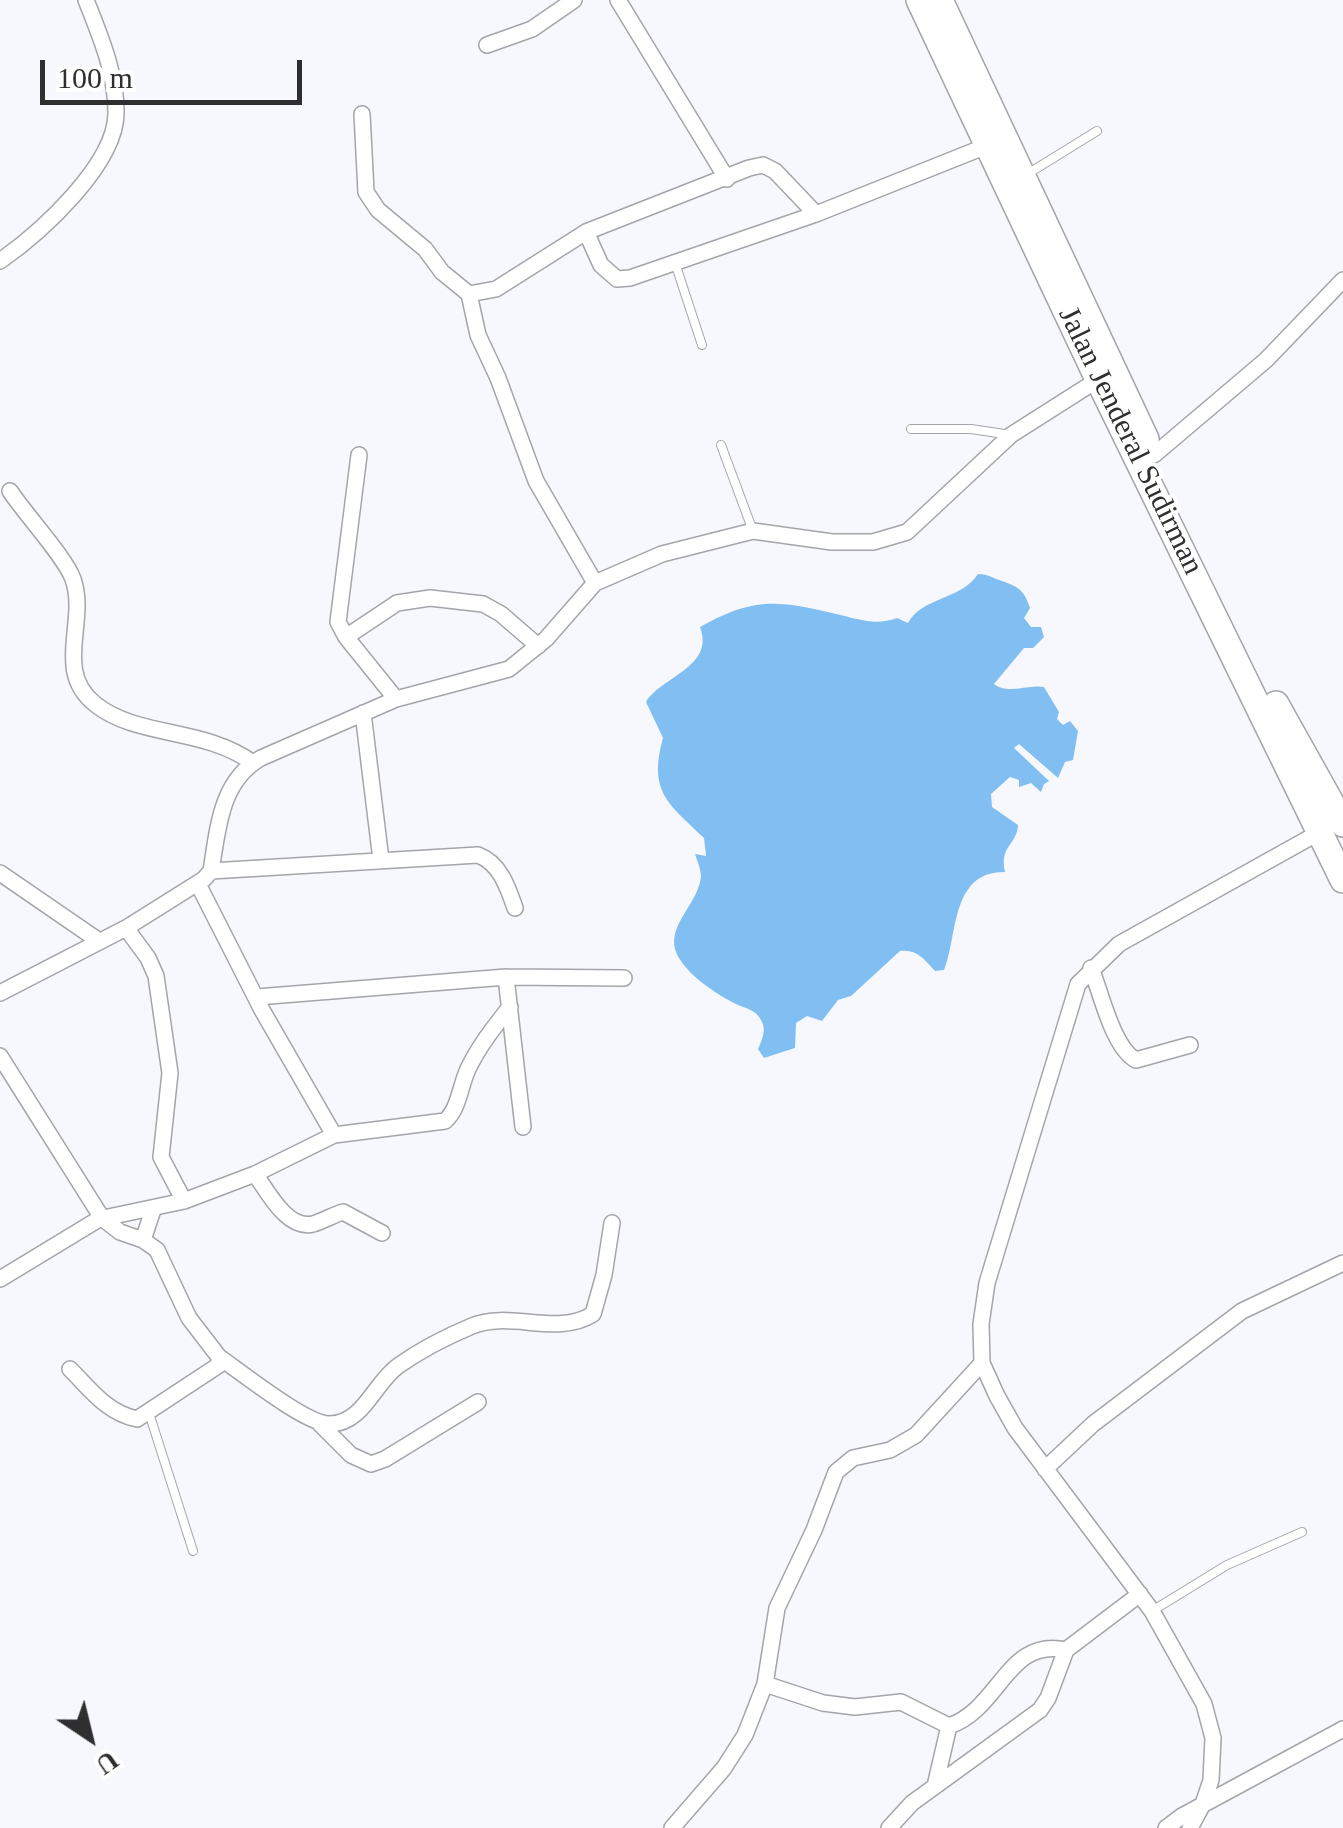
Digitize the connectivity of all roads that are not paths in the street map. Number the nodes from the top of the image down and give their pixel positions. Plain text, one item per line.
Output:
1 (86, 0) edge
2 (574, 0) edge
3 (618, 0) edge
4 (919, 0) edge
5 (940, 0) edge
6 (487, 45) dead end
7 (362, 114) dead end
8 (1097, 131) dead end
9 (989, 145) junction
10 (1024, 176) junction
11 (727, 178) junction
12 (816, 214) junction
13 (586, 232) junction
14 (0, 261) edge
15 (675, 262) junction
16 (1343, 280) edge
17 (470, 294) junction
18 (702, 345) dead end
19 (1099, 379) junction
20 (911, 429) dead end
21 (1011, 435) junction
22 (722, 446) dead end
23 (359, 455) dead end
24 (1154, 456) junction
25 (10, 491) dead end
26 (753, 531) junction
27 (594, 583) junction
28 (346, 638) junction
29 (538, 646) junction
30 (396, 699) junction
31 (363, 713) junction
32 (1279, 727) junction
33 (253, 762) junction
34 (1336, 815) edge
35 (380, 860) junction
36 (210, 871) junction
37 (0, 872) edge
38 (1343, 880) edge
39 (198, 884) junction
40 (515, 908) dead end
41 (126, 928) junction
42 (99, 940) junction
43 (1091, 968) junction
44 (506, 977) junction
45 (624, 978) dead end
46 (0, 993) edge
47 (257, 997) junction
48 (510, 1008) junction
49 (1190, 1045) dead end
50 (0, 1056) edge
51 (523, 1127) dead end
52 (334, 1136) junction
53 (255, 1174) junction
54 (184, 1201) junction
55 (154, 1210) junction
56 (102, 1218) junction
57 (612, 1223) dead end
58 (382, 1233) dead end
59 (143, 1240) junction
60 (1343, 1263) edge
61 (0, 1279) edge
62 (219, 1357) junction
63 (982, 1364) junction
64 (70, 1368) dead end
65 (478, 1402) dead end
66 (149, 1414) junction
67 (320, 1424) junction
68 (1045, 1469) junction
69 (1302, 1532) dead end
70 (193, 1551) dead end
71 (1140, 1594) junction
72 (1152, 1611) junction
73 (1066, 1650) junction
74 (764, 1684) junction
75 (949, 1726) junction
76 (1343, 1730) edge
77 (935, 1786) junction
78 (1203, 1804) junction
79 (672, 1828) edge
80 (888, 1828) edge
81 (1166, 1828) edge
82 (1190, 1828) edge

1 - 14 street
2 - 6 street
3 - 11 street
4 - 9 highway, Jalan Jenderal Sudirman
5 - 10 highway, Jalan Jenderal Sudirman
7 - 17 street
8 - 10 lane
9 - 12 street
9 - 19 highway, Jalan Jenderal Sudirman
10 - 24 highway, Jalan Jenderal Sudirman
11 - 12 street
11 - 13 street
12 - 15 street
13 - 15 street
13 - 17 street
15 - 18 lane
16 - 24 street
17 - 27 street
19 - 21 street
19 - 32 highway, Jalan Jenderal Sudirman
20 - 21 lane
21 - 26 street
22 - 26 lane
23 - 28 street
24 - 32 highway, Jalan Jenderal Sudirman
25 - 33 street
26 - 27 street
27 - 29 street
28 - 29 street
28 - 30 street
29 - 30 street
30 - 31 street
31 - 33 street
31 - 35 street
32 - 34 highway, Jalan Jenderal Sudirman
33 - 36 street
34 - 38 highway, Jalan Jenderal Sudirman
34 - 43 street
35 - 36 street
35 - 40 street
36 - 39 street
37 - 42 street
39 - 41 street
39 - 47 street
41 - 42 street
41 - 54 street
42 - 46 street
43 - 49 street
43 - 63 street
44 - 45 street
44 - 47 street
44 - 48 street
47 - 52 street
48 - 51 street
48 - 52 street
50 - 56 street
52 - 53 street
53 - 54 street
53 - 58 street
54 - 55 street
55 - 56 street
55 - 59 street
56 - 59 street
56 - 61 street
57 - 67 street
59 - 62 street
60 - 68 street
62 - 66 street
62 - 67 street
63 - 68 street
63 - 74 street
64 - 66 street
65 - 67 street
66 - 70 lane
68 - 71 street
69 - 72 lane
71 - 72 street
71 - 73 street
72 - 78 street
73 - 75 street
73 - 77 street
74 - 75 street
74 - 79 street
75 - 77 street
76 - 78 street
77 - 80 street
78 - 81 street
78 - 82 street

